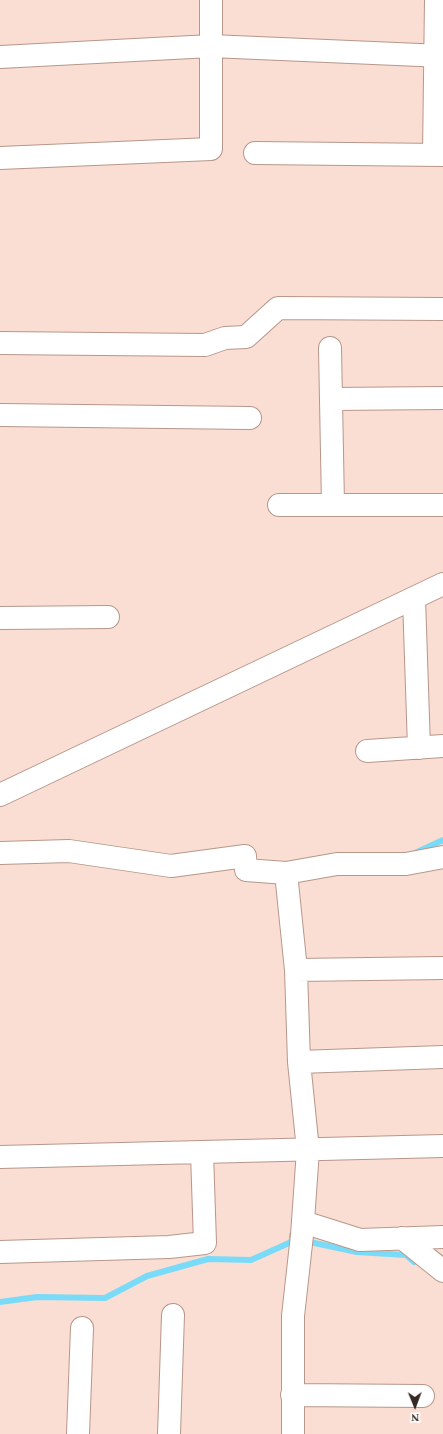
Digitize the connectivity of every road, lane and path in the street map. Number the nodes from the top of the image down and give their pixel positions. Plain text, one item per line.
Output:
1 (211, 0) edge
2 (436, 0) edge
3 (211, 46) junction
4 (439, 56) edge
5 (0, 57) edge
6 (255, 153) dead end
7 (438, 155) edge
8 (0, 158) edge
9 (443, 309) edge
10 (0, 343) edge
11 (330, 348) dead end
12 (443, 398) edge
13 (331, 400) junction
14 (0, 415) edge
15 (250, 418) dead end
16 (279, 505) dead end
17 (443, 505) edge
18 (333, 506) junction
19 (443, 584) edge
20 (414, 598) junction
21 (108, 617) dead end
22 (0, 618) edge
23 (443, 746) edge
24 (419, 748) junction
25 (367, 751) dead end
26 (0, 795) edge
27 (0, 853) edge
28 (443, 857) edge
29 (281, 872) junction
30 (443, 968) edge
31 (296, 970) junction
32 (443, 1057) edge
33 (299, 1062) junction
34 (443, 1146) edge
35 (308, 1150) junction
36 (202, 1153) junction
37 (0, 1157) edge
38 (302, 1234) junction
39 (443, 1237) edge
40 (402, 1238) junction
41 (0, 1252) edge
42 (443, 1272) edge
43 (173, 1315) dead end
44 (82, 1328) dead end
45 (292, 1394) junction
46 (423, 1396) dead end
47 (78, 1434) edge
48 (169, 1434) edge
49 (293, 1434) edge

1 - 3 street
2 - 4 street
3 - 4 street
3 - 5 street
3 - 8 street
4 - 7 street
6 - 7 street
9 - 10 street
11 - 13 street
12 - 13 street
13 - 18 street
14 - 15 street
16 - 18 street
17 - 18 street
19 - 20 street
20 - 24 street
20 - 26 street
21 - 22 street
23 - 24 street
24 - 25 street
27 - 29 street
28 - 29 street
29 - 31 street
30 - 31 street
31 - 33 street
32 - 33 street
33 - 35 street
34 - 35 street
35 - 36 street
35 - 38 street
36 - 37 street
36 - 41 street
38 - 40 street
38 - 45 street
39 - 40 street
40 - 42 street
43 - 48 street
44 - 47 street
45 - 46 street
45 - 49 street

